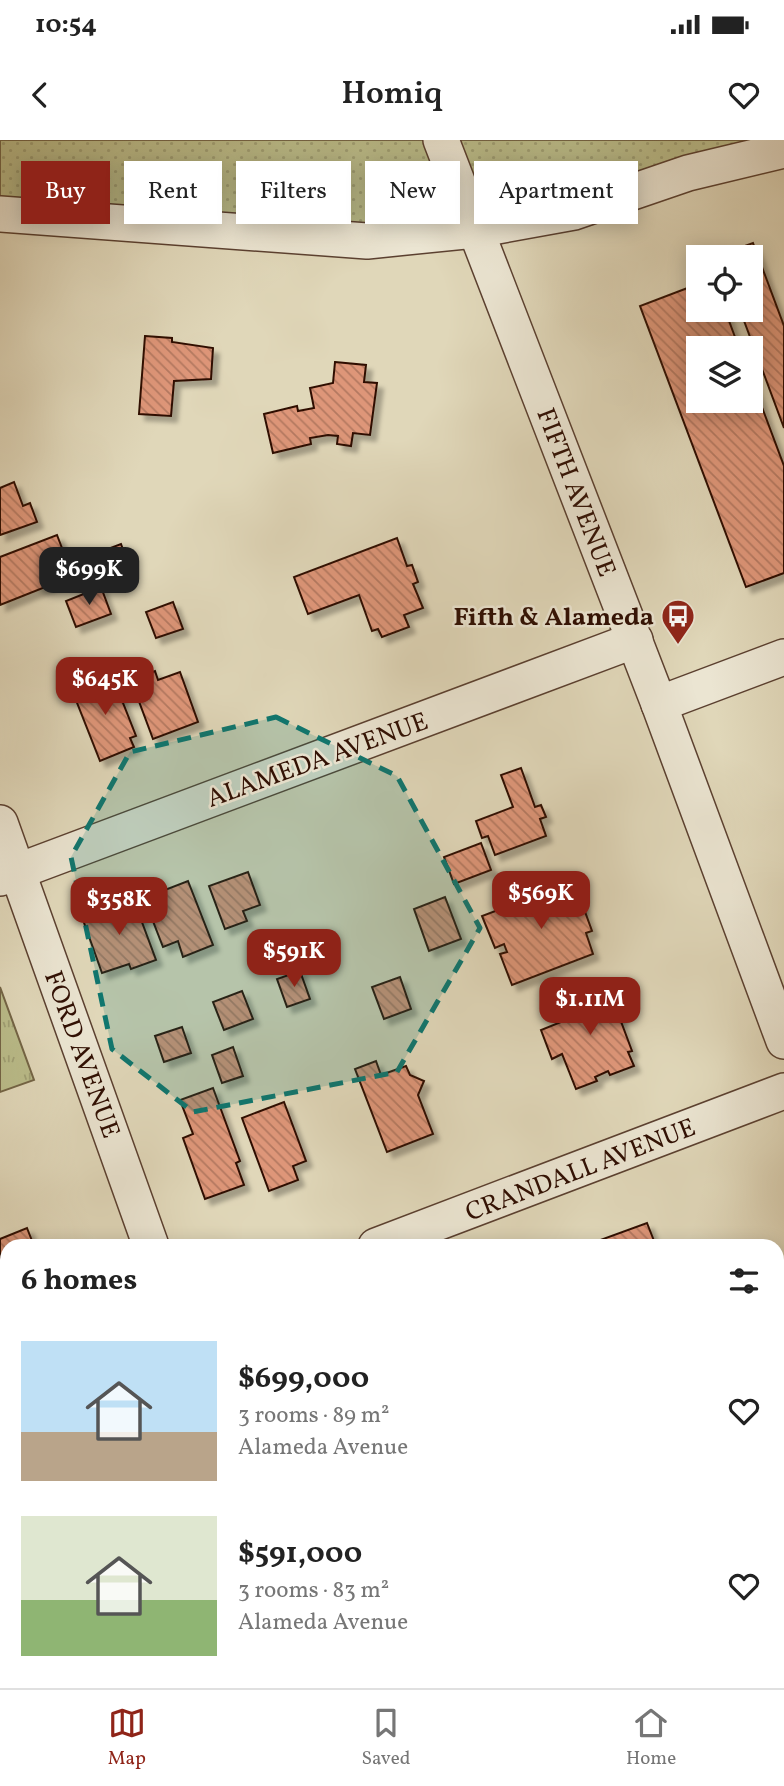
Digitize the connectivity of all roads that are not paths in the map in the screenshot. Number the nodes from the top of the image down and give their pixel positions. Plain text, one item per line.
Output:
1 (441, 140) edge
2 (784, 150) edge
3 (0, 214) edge
4 (475, 230) junction
5 (635, 640) junction
6 (784, 657) edge
7 (659, 704) junction
8 (0, 823) edge
9 (9, 874) edge
10 (784, 1041) edge
11 (784, 1091) edge
12 (148, 1239) edge
13 (394, 1239) edge

1 - 4 street, FIFTH AVENUE
2 - 4 street
3 - 4 street
4 - 5 street, FIFTH AVENUE
5 - 7 street, FIFTH AVENUE
5 - 9 street, ALAMEDA AVENUE
6 - 7 street
7 - 10 street, FIFTH AVENUE
8 - 9 street, FORD AVENUE
9 - 12 street, FORD AVENUE
11 - 13 street, CRANDALL AVENUE

